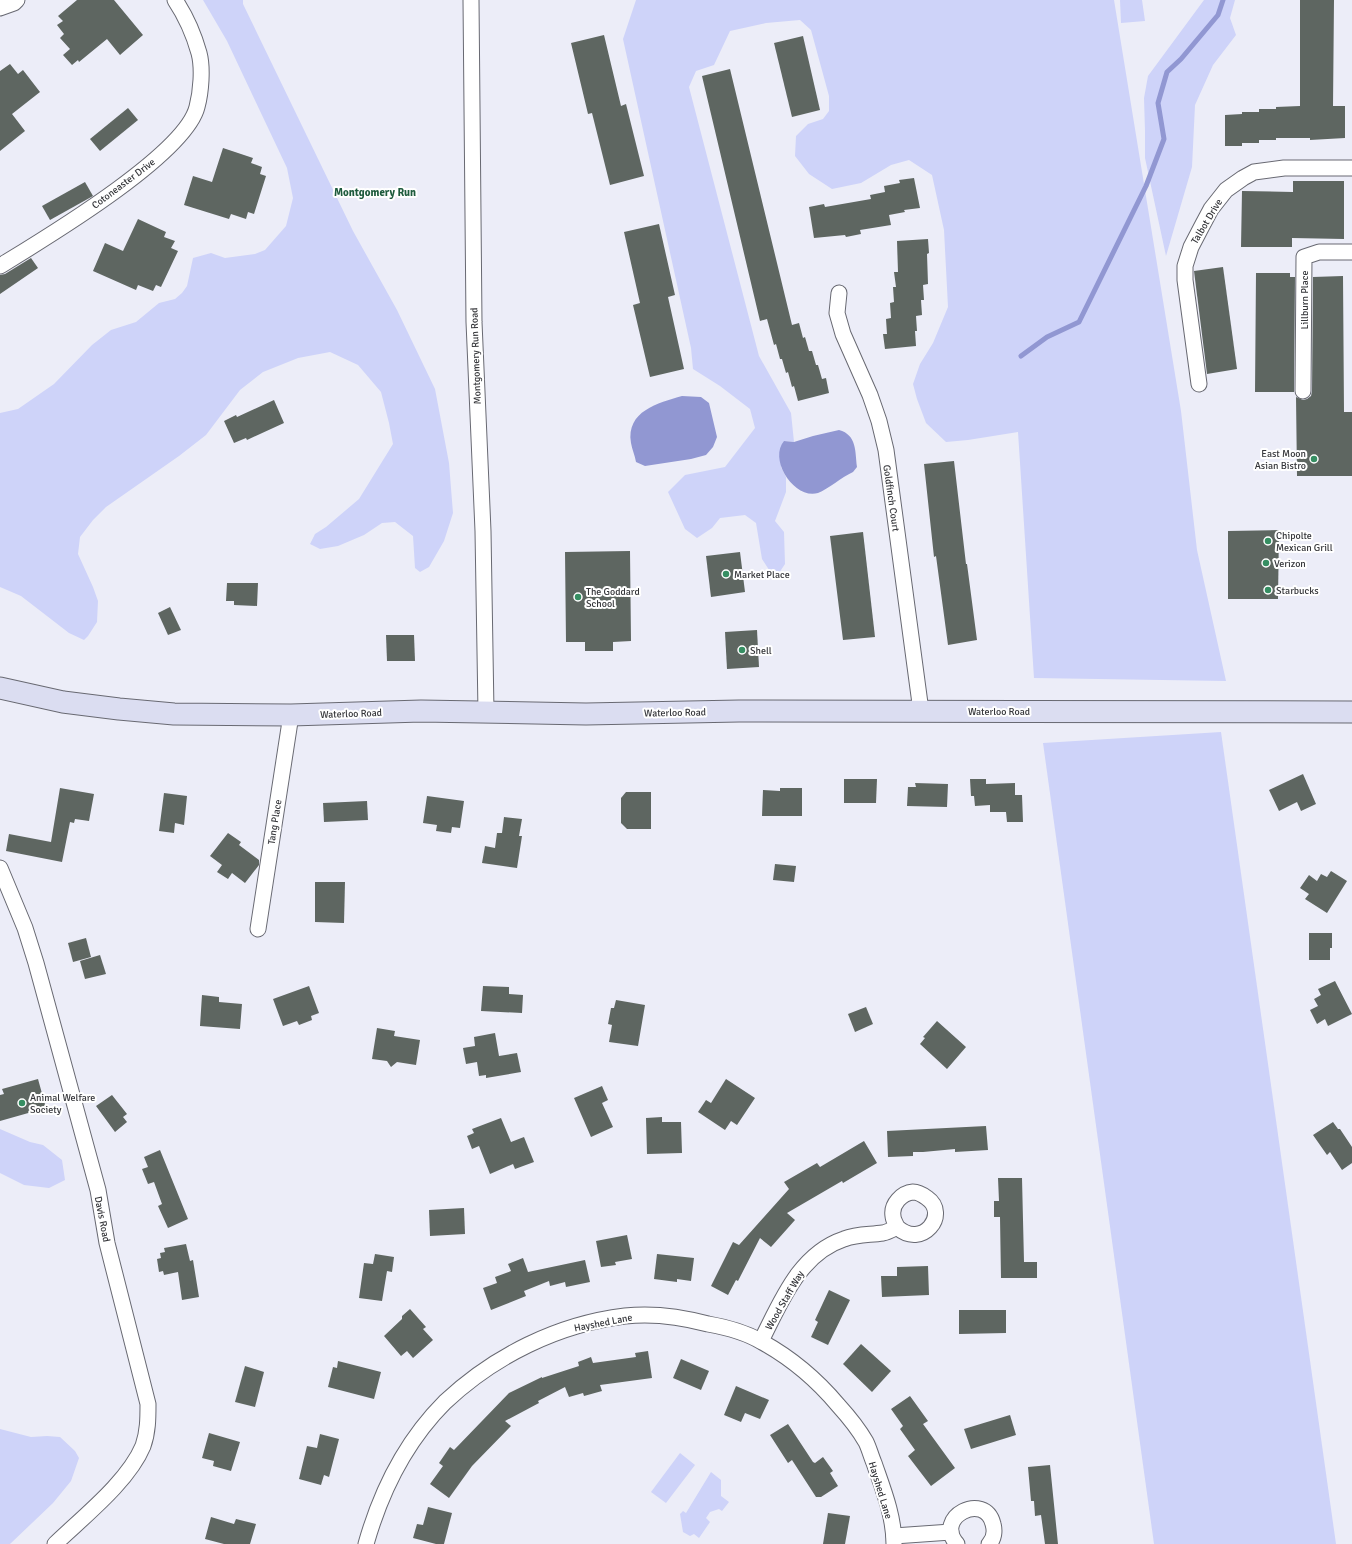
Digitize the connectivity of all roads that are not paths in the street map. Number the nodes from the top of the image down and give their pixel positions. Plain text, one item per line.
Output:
1 (17, 0) edge
2 (175, 0) edge
3 (471, 0) edge
4 (0, 8) edge
5 (1352, 168) edge
6 (1352, 252) edge
7 (0, 266) edge
8 (839, 293) dead end
9 (1198, 384) dead end
10 (1303, 391) dead end
11 (0, 688) edge
12 (921, 711) junction
13 (486, 712) junction
14 (1352, 712) edge
15 (291, 715) junction
16 (0, 868) edge
17 (258, 929) dead end
18 (897, 1227) dead end
19 (761, 1341) junction
20 (954, 1538) edge
21 (894, 1540) edge
22 (55, 1544) edge
23 (366, 1544) edge
24 (989, 1544) edge

1 - 4 street
2 - 7 street, Cotoneaster Drive
3 - 13 street, Montgomery Run Road
5 - 9 street, Talbot Drive
6 - 10 street, Lillburn Place
8 - 12 street, Goldfinch Court
11 - 15 main road, Waterloo Road
12 - 13 main road, Waterloo Road
12 - 14 main road, Waterloo Road
13 - 15 main road, Waterloo Road
15 - 17 street, Tang Place
16 - 22 street, Davis Road
18 - 19 street, Wood Staff Way
19 - 21 street, Hayshed Lane
19 - 23 street, Hayshed Lane
20 - 21 street
20 - 24 street

